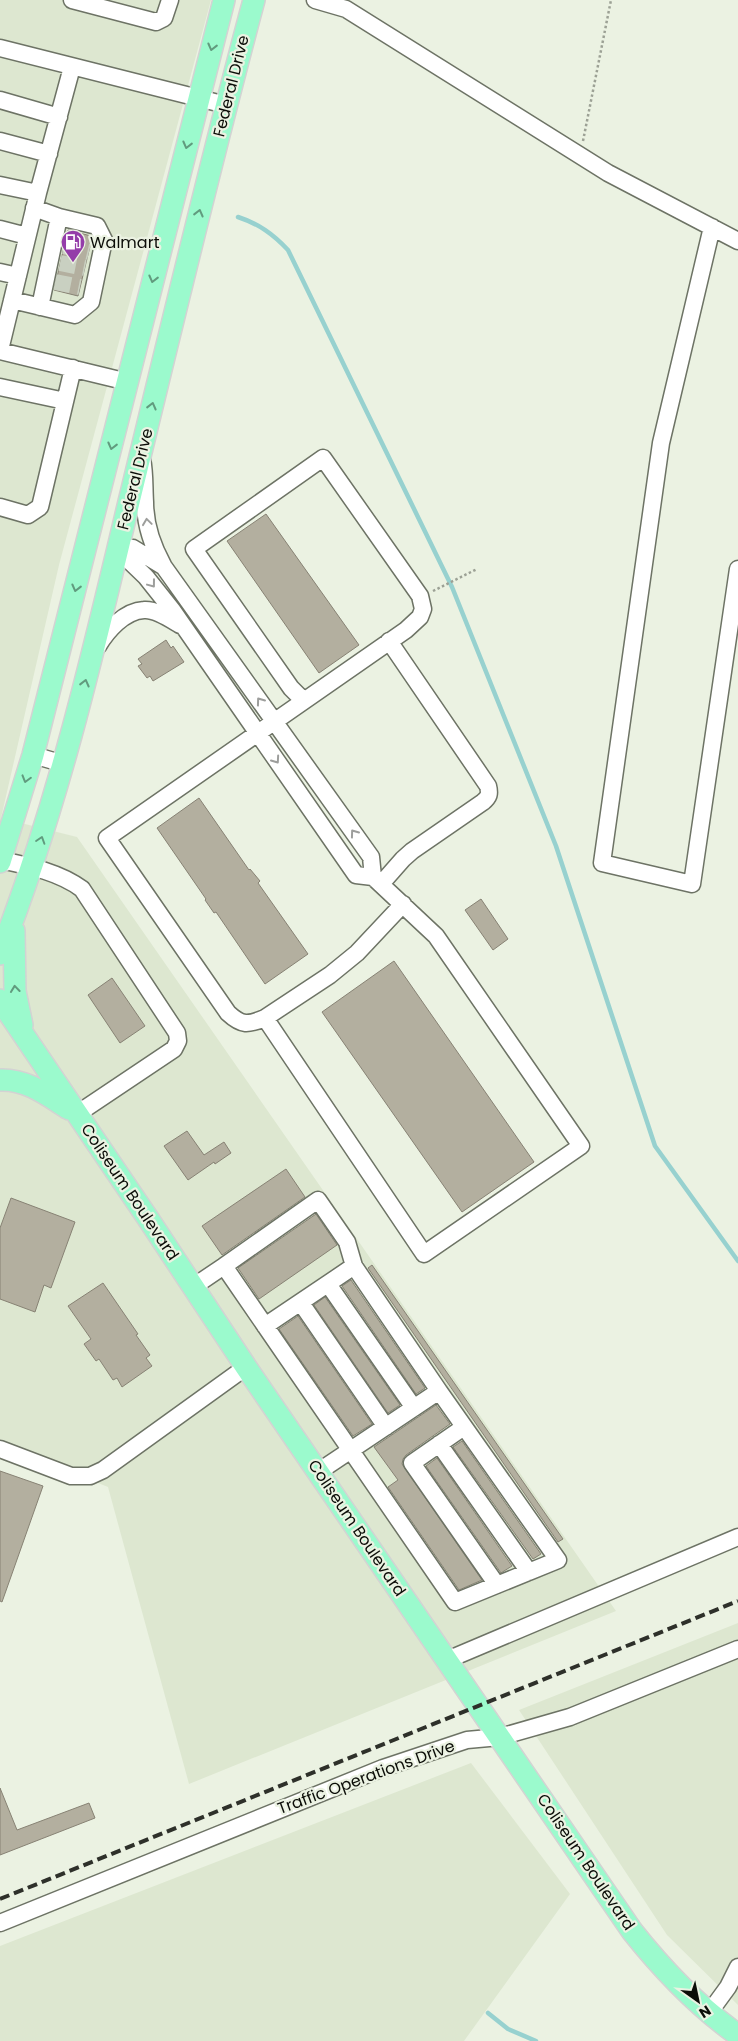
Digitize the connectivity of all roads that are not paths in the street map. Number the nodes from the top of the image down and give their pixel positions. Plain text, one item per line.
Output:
1 (72, 0) edge
2 (170, 0) edge
3 (224, 0) edge
4 (254, 0) edge
5 (315, 0) edge
6 (348, 5) edge
7 (0, 48) edge
8 (72, 66) junction
9 (199, 98) junction
10 (0, 100) edge
11 (226, 105) junction
12 (59, 117) junction
13 (0, 141) edge
14 (49, 154) junction
15 (0, 185) edge
16 (36, 200) junction
17 (60, 217) junction
18 (712, 227) junction
19 (0, 229) edge
20 (27, 236) junction
21 (738, 241) edge
22 (0, 272) edge
23 (18, 276) junction
24 (40, 307) junction
25 (7, 310) edge
26 (0, 351) edge
27 (73, 368) junction
28 (128, 382) junction
29 (0, 387) edge
30 (65, 401) junction
31 (141, 453) junction
32 (0, 507) edge
33 (88, 541) junction
34 (118, 550) junction
35 (164, 567) junction
36 (738, 569) edge
37 (184, 626) junction
38 (389, 641) junction
39 (92, 656) junction
40 (304, 701) junction
41 (274, 722) junction
42 (258, 733) junction
43 (33, 755) junction
44 (64, 764) junction
45 (0, 861) edge
46 (32, 867) junction
47 (377, 880) junction
48 (402, 904) junction
49 (14, 919) junction
50 (0, 954) edge
51 (0, 1000) edge
52 (265, 1018) junction
53 (25, 1037) junction
54 (0, 1080) edge
55 (77, 1114) junction
56 (224, 1266) junction
57 (354, 1266) junction
58 (328, 1284) junction
59 (194, 1287) junction
60 (301, 1303) junction
61 (265, 1326) junction
62 (246, 1367) junction
63 (439, 1392) junction
64 (414, 1408) junction
65 (386, 1427) junction
66 (464, 1427) junction
67 (439, 1444) junction
68 (0, 1449) edge
69 (350, 1451) junction
70 (318, 1472) junction
71 (738, 1538) edge
72 (529, 1572) junction
73 (497, 1585) junction
74 (738, 1649) edge
75 (447, 1660) junction
76 (500, 1738) junction
77 (0, 1923) edge
78 (737, 1971) edge
79 (710, 2013) junction
80 (738, 2035) edge

1 - 2 street
3 -> 9 main road, Federal Drive
4 - 11 main road, Federal Drive
5 - 6 street
6 - 18 street
7 - 8 street
8 - 9 street
8 - 12 street
9 - 11 street
9 -> 28 main road, Federal Drive
10 - 12 street
31 -> 11 main road, Federal Drive
12 - 14 street
13 - 14 street
14 - 16 street
15 - 16 street
16 - 17 street
16 - 20 street
17 - 24 street
17 - 24 street
18 - 21 street
18 - 36 street
19 - 20 street
20 - 23 street
22 - 23 street
23 - 25 street
24 - 25 street
25 - 26 street
26 - 27 street
27 - 28 street
27 - 30 street
28 -> 33 main road, Federal Drive
29 - 30 street
30 - 32 street
31 - 34 main road, Federal Drive
35 -> 31 street
33 - 34 main road
33 -> 43 main road, Federal Drive
34 - 35 street
34 -> 37 street
34 - 39 main road, Federal Drive
41 -> 35 street
37 - 39 street
37 - 42 street
38 - 40 street
38 - 40 street
38 - 47 street
44 -> 39 main road, Federal Drive
40 - 41 street
41 - 42 street
47 -> 41 street
42 -> 47 street
42 - 52 street
43 - 44 street
43 -> 45 main road, Federal Drive
46 -> 44 main road, Federal Drive
45 - 46 street
46 - 49 main road, Federal Drive
46 - 55 street
47 - 48 street
48 - 52 street
48 - 52 street
49 - 50 main road, Federal Drive
53 -> 49 main road
51 - 53 main road, Coliseum Boulevard
53 - 55 main road, Coliseum Boulevard
54 - 55 main road
55 - 59 main road, Coliseum Boulevard
56 - 57 street
56 - 59 street
56 - 61 street
57 - 58 street
57 - 63 street
58 - 60 street
58 - 64 street
59 - 62 main road, Coliseum Boulevard
60 - 61 street
60 - 65 street
61 - 69 street
62 - 68 street
62 - 70 main road, Coliseum Boulevard
63 - 64 street
63 - 66 street
64 - 65 street
65 - 69 street
66 - 67 street
66 - 72 street
67 - 72 street
67 - 73 street
69 - 70 street
69 - 73 street
70 - 75 main road, Coliseum Boulevard
71 - 75 street
72 - 73 street
74 - 76 street, Traffic Operations Drive
75 - 76 main road, Coliseum Boulevard
76 - 77 street, Traffic Operations Drive
76 - 79 main road, Coliseum Boulevard
78 - 79 street
79 - 80 main road, Coliseum Boulevard

